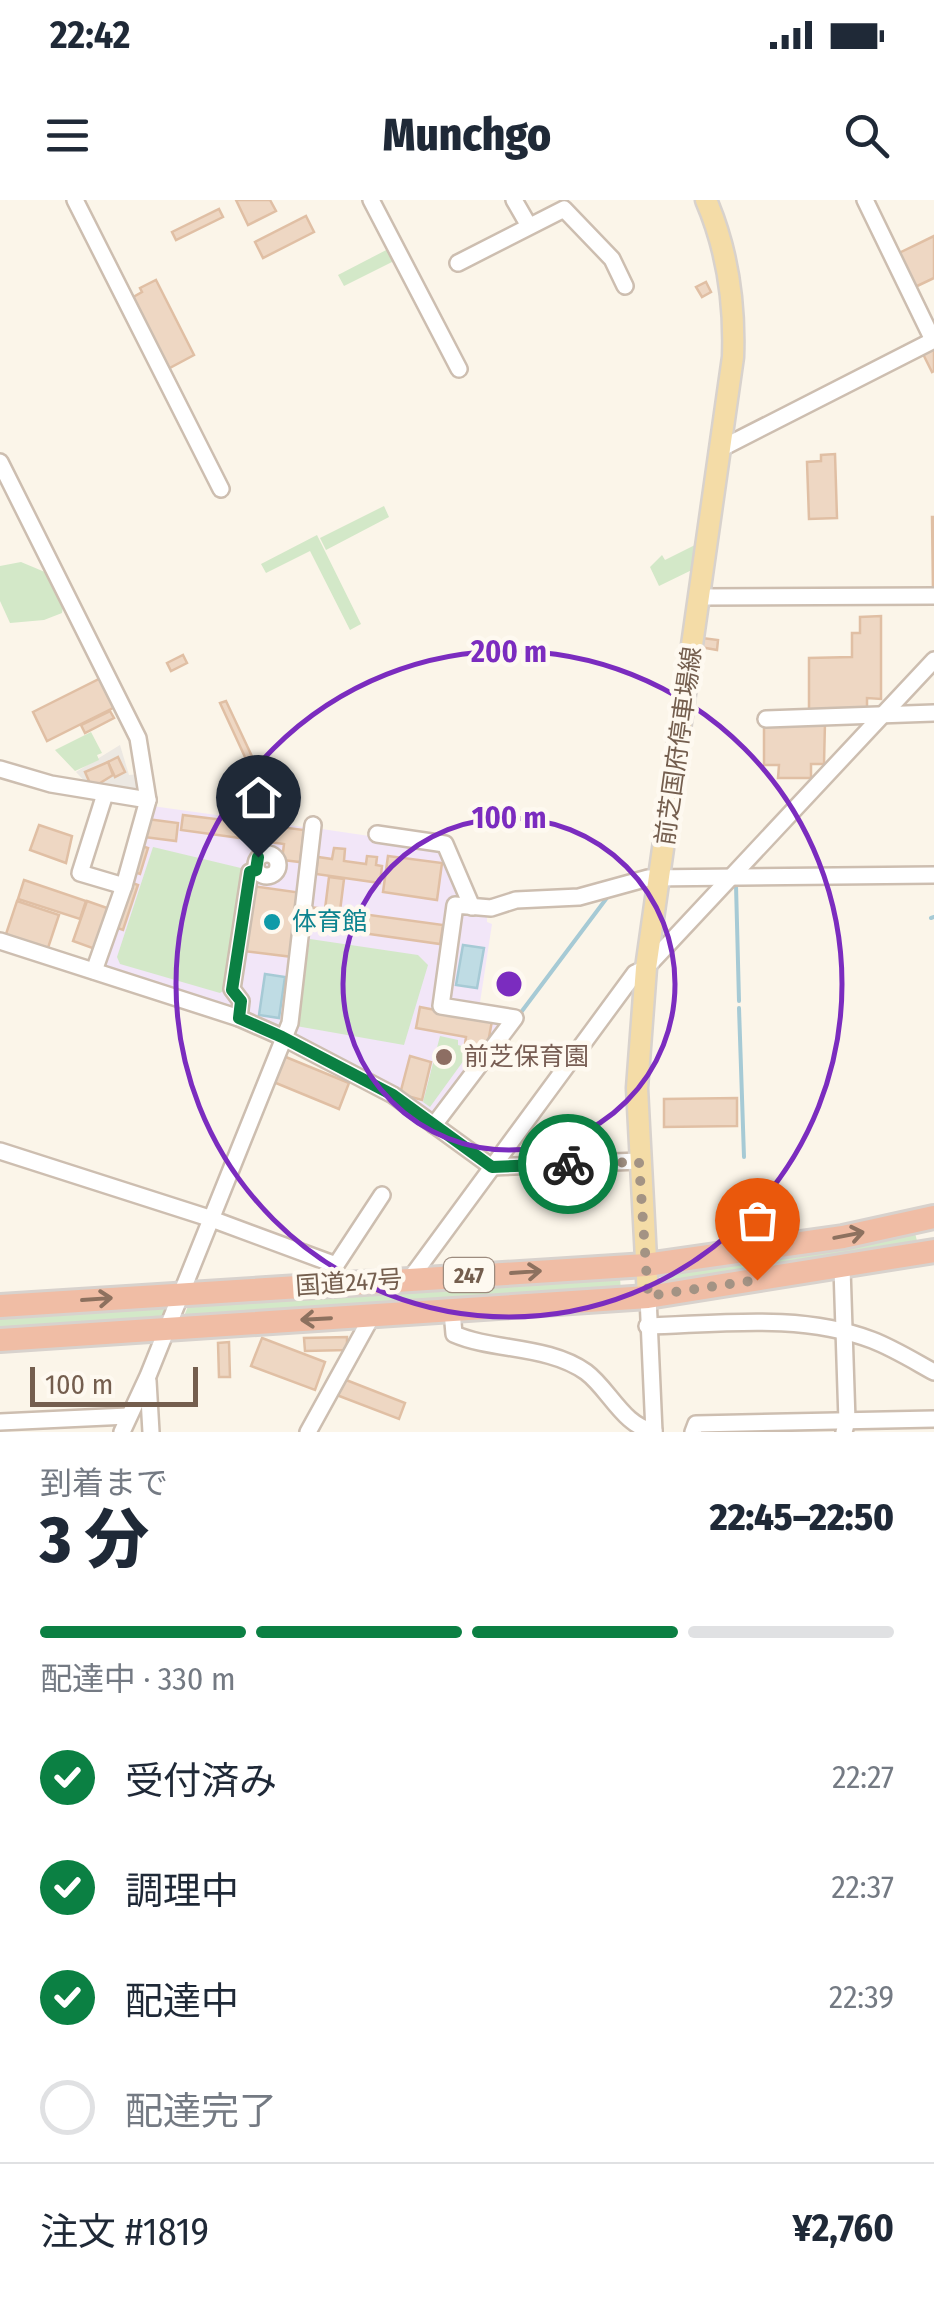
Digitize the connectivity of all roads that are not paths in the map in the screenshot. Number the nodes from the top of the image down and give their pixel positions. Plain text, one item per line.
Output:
1 (76, 200) edge
2 (371, 200) edge
3 (514, 200) edge
4 (706, 200) edge
5 (865, 200) edge
6 (529, 226) junction
7 (458, 263) dead end
8 (625, 286) dead end
9 (934, 340) edge
10 (459, 369) dead end
11 (720, 449) junction
12 (0, 462) edge
13 (221, 489) dead end
14 (700, 596) junction
15 (934, 596) edge
16 (934, 660) edge
17 (934, 713) edge
18 (880, 715) junction
19 (766, 719) dead end
20 (0, 769) edge
21 (105, 794) junction
22 (148, 800) junction
23 (313, 824) dead end
24 (377, 834) dead end
25 (256, 870) dead end
26 (934, 875) edge
27 (659, 878) junction
28 (728, 879) junction
29 (124, 886) junction
30 (472, 906) junction
31 (0, 941) edge
32 (646, 968) junction
33 (94, 971) junction
34 (239, 1018) junction
35 (282, 1037) junction
36 (434, 1124) junction
37 (0, 1150) edge
38 (639, 1162) junction
39 (492, 1167) junction
40 (382, 1194) dead end
41 (934, 1217) edge
42 (209, 1218) junction
43 (934, 1251) edge
44 (646, 1264) junction
45 (842, 1268) junction
46 (410, 1279) junction
47 (178, 1294) junction
48 (648, 1296) junction
49 (0, 1306) edge
50 (452, 1311) junction
51 (372, 1316) junction
52 (647, 1326) junction
53 (166, 1328) junction
54 (845, 1332) junction
55 (0, 1340) edge
56 (934, 1372) edge
57 (148, 1376) junction
58 (934, 1419) edge
59 (0, 1422) edge
60 (125, 1424) edge
61 (845, 1427) edge
62 (654, 1431) edge
63 (151, 1432) edge
64 (308, 1432) edge
65 (693, 1432) edge

1 - 13 street
2 - 10 street
3 - 6 street
4 - 11 main road, 前芝国府停車場線
5 - 9 street
6 - 7 street
6 - 8 street
9 - 11 street
11 - 14 main road, 前芝国府停車場線
12 - 22 street
14 - 15 street
14 - 27 main road, 前芝国府停車場線
16 - 18 street
17 - 18 street
18 - 19 street
18 - 28 street
20 - 21 street
21 - 22 street
21 - 29 street
22 - 29 street
23 - 35 street
24 - 30 street
25 - 34 street
26 - 28 street
27 - 28 street
27 - 30 street
27 - 32 main road, 前芝国府停車場線
28 - 32 street
29 - 33 street
30 - 36 street
31 - 33 street
32 - 38 main road, 前芝国府停車場線
32 - 39 street
33 - 34 street
34 - 35 street
35 - 36 street
35 - 42 street
36 - 39 street
37 - 42 street
38 - 39 street
38 - 44 main road, 前芝国府停車場線
39 - 46 street
40 - 42 street
44 -> 41 highway, 国道247号 / 247
42 - 47 street
43 - 45 highway, 国道247号 / 247
46 -> 44 highway, 国道247号 / 247
44 - 48 main road, 前芝国府停車場線
45 - 48 highway, 国道247号 / 247
45 - 54 street
46 - 47 highway, 国道247号 / 247
49 -> 47 highway, 国道247号 / 247
47 - 53 street
48 - 50 highway, 国道247号 / 247
48 - 52 street
50 - 51 highway, 国道247号 / 247
50 - 62 street
51 -> 53 highway, 国道247号 / 247
51 - 64 street
52 - 54 street
52 - 62 street
53 - 55 highway, 国道247号 / 247
53 - 57 street
54 - 56 street
54 - 61 street
57 - 60 street
57 - 63 street
58 - 61 street
59 - 60 street
61 - 65 street

